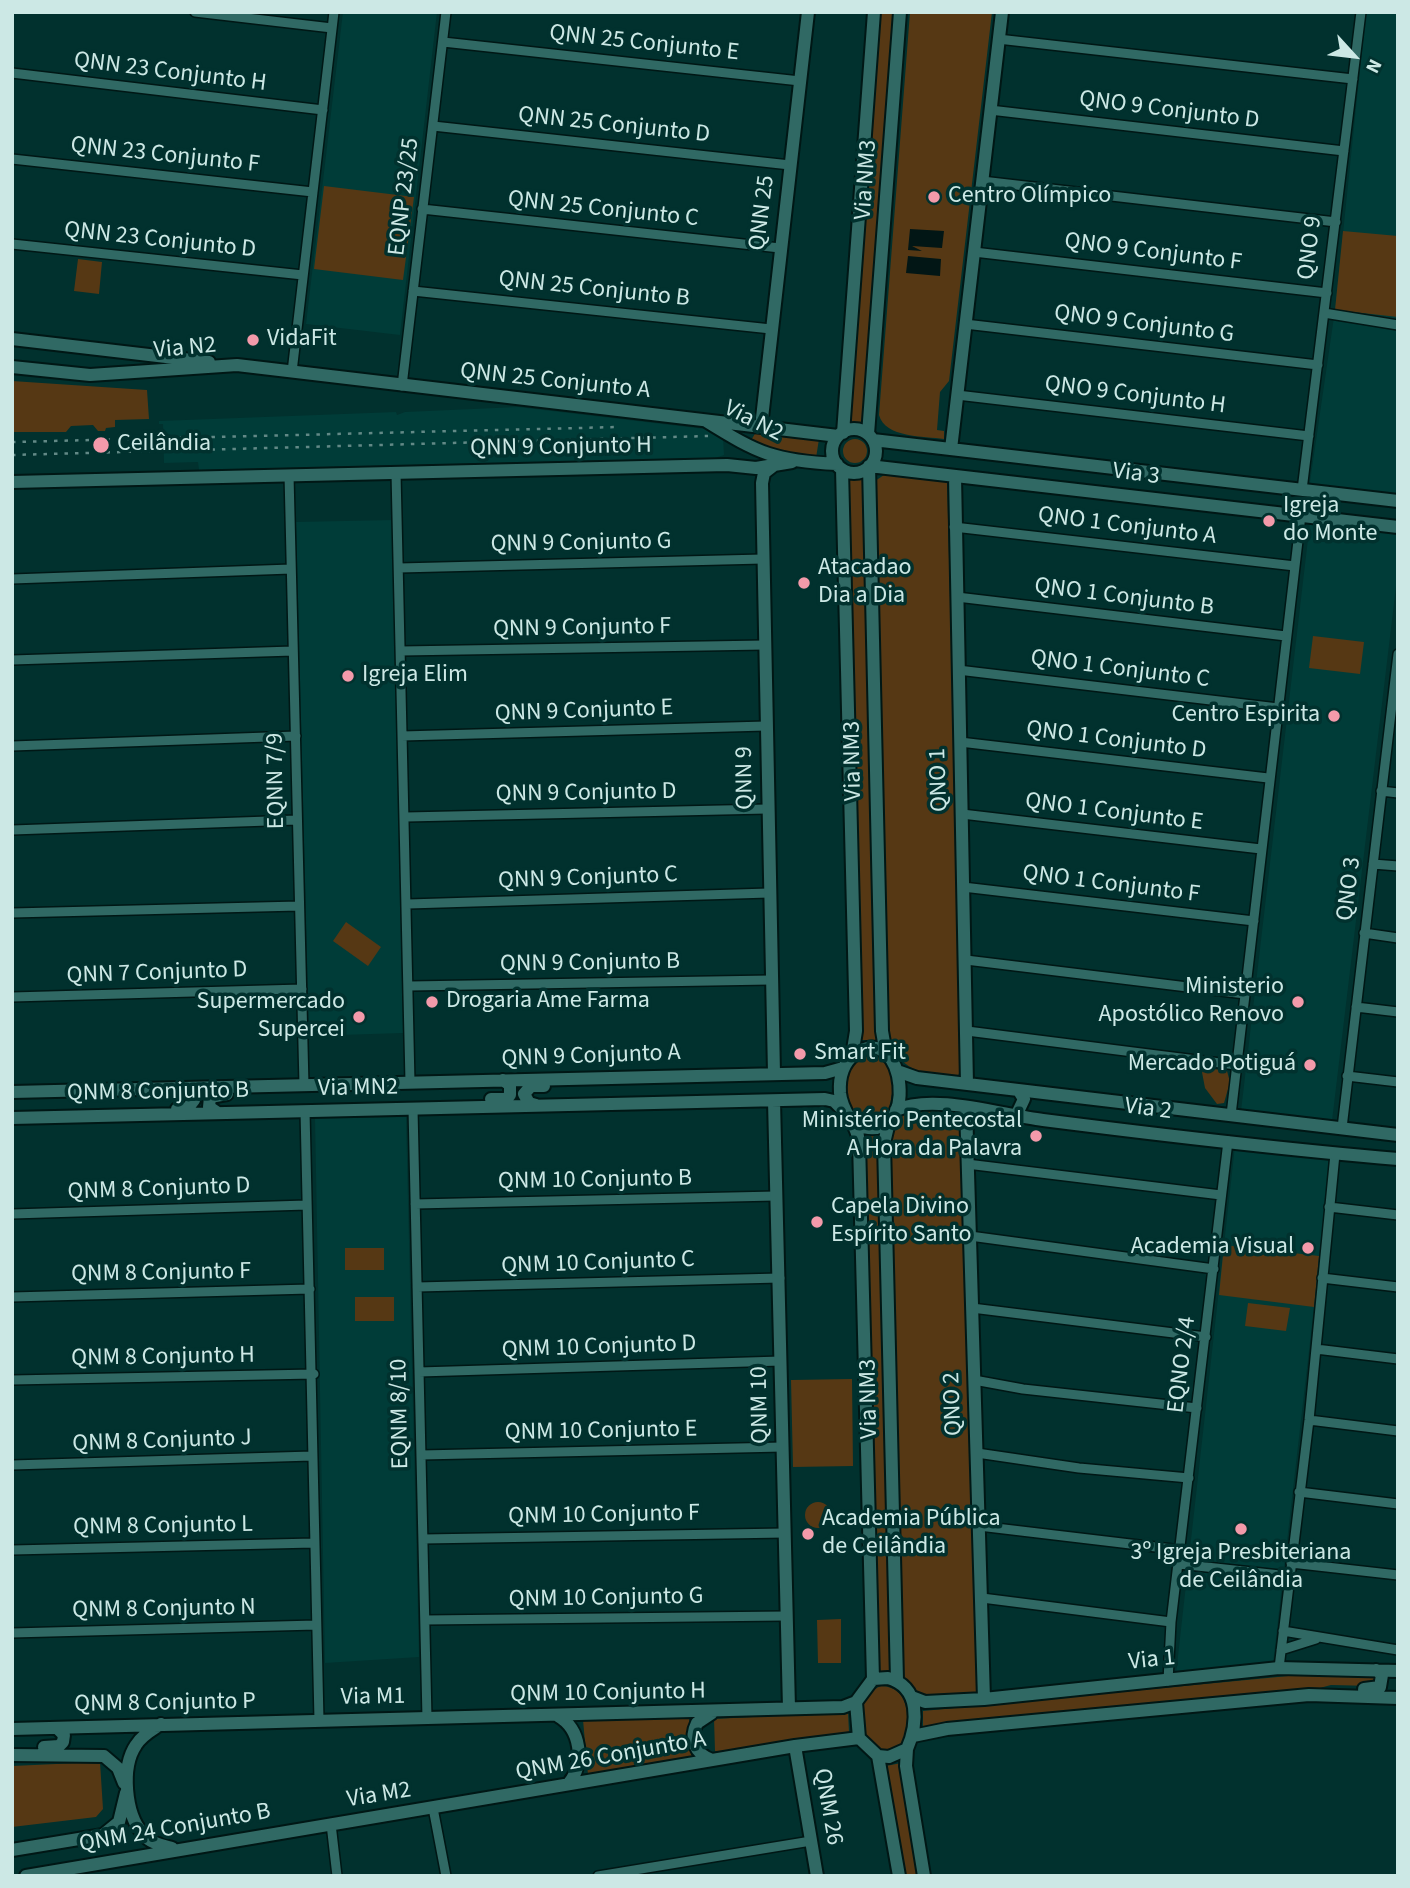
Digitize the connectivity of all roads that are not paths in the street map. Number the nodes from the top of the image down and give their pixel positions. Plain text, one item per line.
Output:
1 (194, 12) edge
2 (334, 12) edge
3 (446, 12) edge
4 (808, 12) edge
5 (874, 12) edge
6 (900, 12) edge
7 (1002, 12) edge
8 (1361, 12) edge
9 (332, 28) junction
10 (998, 39) junction
11 (443, 41) junction
12 (12, 73) edge
13 (1353, 79) junction
14 (800, 81) junction
15 (323, 110) junction
16 (990, 110) junction
17 (433, 125) junction
18 (1344, 151) junction
19 (12, 159) edge
20 (790, 164) junction
21 (982, 181) junction
22 (313, 192) junction
23 (422, 209) junction
24 (1336, 222) junction
25 (12, 244) edge
26 (780, 248) junction
27 (974, 252) junction
28 (303, 275) junction
29 (412, 291) junction
30 (1327, 293) junction
31 (1324, 313) junction
32 (965, 324) junction
33 (1398, 325) edge
34 (771, 329) junction
35 (12, 339) edge
36 (237, 365) junction
37 (1318, 365) junction
38 (12, 367) edge
39 (292, 372) junction
40 (402, 386) junction
41 (957, 395) junction
42 (703, 419) junction
43 (758, 424) junction
44 (840, 434) junction
45 (1309, 436) junction
46 (871, 437) junction
47 (743, 444) junction
48 (951, 449) junction
49 (792, 462) junction
50 (727, 464) junction
51 (775, 465) junction
52 (839, 466) junction
53 (869, 466) junction
54 (756, 468) junction
55 (1120, 468) junction
56 (396, 473) junction
57 (289, 475) junction
58 (955, 476) junction
59 (1225, 481) junction
60 (12, 482) edge
61 (762, 483) junction
62 (1019, 483) junction
63 (1302, 490) junction
64 (1147, 498) junction
65 (1398, 501) edge
66 (1301, 515) junction
67 (954, 527) junction
68 (1398, 527) edge
69 (763, 559) junction
70 (1295, 566) junction
71 (399, 568) junction
72 (291, 569) junction
73 (12, 579) edge
74 (957, 597) junction
75 (1286, 636) junction
76 (765, 645) junction
77 (293, 651) junction
78 (401, 651) junction
79 (1398, 654) edge
80 (12, 660) edge
81 (958, 670) junction
82 (1278, 708) junction
83 (1394, 722) edge
84 (766, 726) junction
85 (296, 736) junction
86 (402, 736) junction
87 (960, 742) junction
88 (12, 746) edge
89 (1268, 778) junction
90 (1381, 791) junction
91 (1398, 793) edge
92 (767, 809) junction
93 (962, 814) junction
94 (406, 817) junction
95 (298, 820) junction
96 (12, 830) edge
97 (1261, 849) junction
98 (1373, 863) junction
99 (1398, 866) edge
100 (963, 887) junction
101 (769, 893) junction
102 (408, 904) junction
103 (299, 906) junction
104 (12, 913) edge
105 (1254, 921) junction
106 (1364, 933) junction
107 (1398, 938) edge
108 (966, 960) junction
109 (771, 980) junction
110 (410, 986) junction
111 (302, 989) junction
112 (1245, 994) junction
113 (12, 997) edge
114 (1356, 1007) junction
115 (1398, 1012) edge
116 (967, 1031) junction
117 (886, 1054) junction
118 (852, 1056) junction
119 (1236, 1065) junction
120 (843, 1068) junction
121 (900, 1072) junction
122 (774, 1073) junction
123 (651, 1075) junction
124 (1347, 1076) junction
125 (503, 1080) junction
126 (410, 1082) junction
127 (1398, 1082) edge
128 (967, 1083) junction
129 (300, 1085) junction
130 (184, 1088) junction
131 (1019, 1091) junction
132 (12, 1092) edge
133 (1048, 1096) junction
134 (774, 1101) junction
135 (541, 1106) junction
136 (966, 1107) junction
137 (397, 1109) junction
138 (412, 1109) junction
139 (842, 1109) junction
140 (305, 1111) junction
141 (218, 1113) junction
142 (893, 1114) junction
143 (82, 1115) junction
144 (1231, 1115) junction
145 (1016, 1116) junction
146 (12, 1118) edge
147 (1044, 1120) junction
148 (856, 1125) junction
149 (1342, 1128) junction
150 (1398, 1135) edge
151 (1228, 1141) junction
152 (1335, 1154) junction
153 (1398, 1159) edge
154 (967, 1164) junction
155 (1222, 1195) junction
156 (776, 1196) junction
157 (415, 1204) junction
158 (307, 1205) junction
159 (1329, 1207) junction
160 (12, 1214) edge
161 (1398, 1215) edge
162 (970, 1236) junction
163 (1214, 1269) junction
164 (780, 1278) junction
165 (1322, 1278) junction
166 (416, 1287) junction
167 (1398, 1287) edge
168 (310, 1289) junction
169 (12, 1297) edge
170 (972, 1308) junction
171 (1206, 1337) junction
172 (1316, 1349) junction
173 (1398, 1359) edge
174 (781, 1361) junction
175 (419, 1372) junction
176 (314, 1374) junction
177 (12, 1380) edge
178 (974, 1380) junction
179 (1197, 1408) junction
180 (1309, 1420) junction
181 (1398, 1431) edge
182 (783, 1447) junction
183 (977, 1453) junction
184 (421, 1455) junction
185 (312, 1456) junction
186 (12, 1465) edge
187 (1189, 1478) junction
188 (1299, 1492) junction
189 (1398, 1504) edge
190 (979, 1526) junction
191 (785, 1533) junction
192 (423, 1539) junction
193 (314, 1543) junction
194 (12, 1550) edge
195 (1181, 1550) junction
196 (1291, 1563) junction
197 (1179, 1564) junction
198 (1398, 1575) edge
199 (1289, 1576) junction
200 (982, 1598) junction
201 (786, 1616) junction
202 (425, 1620) junction
203 (1171, 1622) junction
204 (316, 1625) junction
205 (1283, 1631) junction
206 (12, 1633) edge
207 (1319, 1637) junction
208 (1281, 1650) junction
209 (1398, 1650) edge
210 (1279, 1668) junction
211 (1376, 1670) junction
212 (1398, 1671) edge
213 (873, 1679) junction
214 (897, 1680) junction
215 (1168, 1681) junction
216 (1309, 1695) junction
217 (912, 1697) junction
218 (1398, 1698) edge
219 (984, 1699) junction
220 (856, 1702) junction
221 (789, 1709) junction
222 (716, 1713) junction
223 (558, 1716) junction
224 (427, 1718) junction
225 (319, 1720) junction
226 (161, 1724) junction
227 (57, 1728) junction
228 (12, 1729) edge
229 (913, 1737) junction
230 (859, 1738) junction
231 (795, 1746) junction
232 (907, 1749) junction
233 (12, 1753) edge
234 (878, 1756) junction
235 (713, 1760) junction
236 (569, 1783) junction
237 (127, 1789) junction
238 (433, 1808) junction
239 (331, 1824) junction
240 (811, 1841) junction
241 (177, 1849) junction
242 (12, 1850) edge
243 (26, 1876) edge
244 (337, 1876) edge
245 (446, 1876) edge
246 (598, 1876) edge
247 (817, 1876) edge
248 (899, 1876) edge
249 (924, 1876) edge

1 - 9 street
2 - 9 street
3 - 11 street, EQNP 23/25
4 - 14 main road, QNN 25
5 - 44 main road, Via NM3
6 - 46 main road, Via NM3
7 - 10 main road
8 - 13 street, QNO 9
9 - 15 street
10 - 13 street
10 - 16 main road
11 - 14 street, QNN 25 Conjunto E
11 - 17 street, EQNP 23/25
12 - 15 street, QNN 23 Conjunto H
13 - 18 street, QNO 9
14 - 20 main road, QNN 25
15 - 22 street
16 - 18 street, QNO 9 Conjunto D
16 - 21 main road
17 - 20 street, QNN 25 Conjunto D
17 - 23 street, EQNP 23/25
18 - 24 street, QNO 9
19 - 22 street, QNN 23 Conjunto F
20 - 26 main road, QNN 25
21 - 24 street
21 - 27 main road
22 - 28 street
23 - 26 street, QNN 25 Conjunto C
23 - 29 street, EQNP 23/25
24 - 30 street, QNO 9
25 - 28 street, QNN 23 Conjunto D
26 - 34 main road, QNN 25
27 - 30 street, QNO 9 Conjunto F
27 - 32 main road
28 - 39 street
29 - 34 street, QNN 25 Conjunto B
29 - 40 street, EQNP 23/25
30 - 31 street, QNO 9
31 - 33 street
31 - 37 street, QNO 9
32 - 37 street, QNO 9 Conjunto G
32 - 41 main road
34 - 43 main road, QNN 25
35 - 36 main road
36 - 38 main road, Via N2
36 - 39 main road, Via N2
37 - 45 street, QNO 9
39 - 40 main road, Via N2
40 - 42 main road, QNN 25 Conjunto A
41 - 45 street, QNO 9 Conjunto H
41 - 48 main road
42 - 43 main road, Via N2
42 - 47 main road, Via N2
43 - 44 main road, Via N2
43 - 47 main road
44 - 46 main road
44 - 52 main road
45 - 63 street, QNO 9
46 - 48 main road, Via 3
46 - 53 main road
47 - 49 main road, Via N2
47 - 50 main road
47 - 54 main road, QNN 9
48 - 55 main road, Via 3
49 - 51 main road, QNN 9 Conjunto H
49 - 52 main road, Via N2
50 - 54 main road, QNN 9 Conjunto H
50 - 56 main road, QNN 9 Conjunto H
51 - 54 main road, QNN 9 Conjunto H
51 - 61 main road
52 - 53 main road
52 - 118 main road, Via NM3
53 - 58 main road, Via 3
53 - 117 main road, Via NM3
54 - 61 main road, QNN 9
55 - 59 main road, Via 3
55 - 62 main road
56 - 57 main road, QNN 9 Conjunto H
56 - 71 street
57 - 60 main road, QNN 9 Conjunto H
57 - 72 street, EQNN 7/9
58 - 62 main road, Via 3
58 - 67 main road, QNO 1
59 - 63 main road, Via 3
59 - 64 main road
61 - 69 main road, QNN 9
62 - 64 main road, Via 3
63 - 65 main road, Via 3
64 - 66 main road, Via 3
66 - 68 main road, Via 3
66 - 70 street
67 - 70 street, QNO 1 Conjunto A
67 - 74 main road, QNO 1
69 - 71 street, QNN 9 Conjunto G
69 - 76 main road, QNN 9
70 - 75 street
71 - 78 street
72 - 73 street
72 - 77 street, EQNN 7/9
74 - 75 street, QNO 1 Conjunto B
74 - 81 main road, QNO 1
75 - 82 street
76 - 78 street, QNN 9 Conjunto F
76 - 84 main road, QNN 9
77 - 80 street
77 - 85 street, EQNN 7/9
78 - 86 street
79 - 83 street, QNO 3
81 - 82 street, QNO 1 Conjunto C
81 - 87 main road, QNO 1
82 - 89 street
83 - 90 street, QNO 3
84 - 86 street, QNN 9 Conjunto E
84 - 92 main road, QNN 9
85 - 88 street
85 - 95 street, EQNN 7/9
86 - 94 street
87 - 89 street, QNO 1 Conjunto D
87 - 93 main road, QNO 1
89 - 97 street
90 - 91 street
90 - 98 street, QNO 3
92 - 94 street, QNN 9 Conjunto D
92 - 101 main road, QNN 9
93 - 97 street, QNO 1 Conjunto E
93 - 100 main road, QNO 1
94 - 102 street
95 - 96 street
95 - 103 street, EQNN 7/9
97 - 105 street
98 - 99 street
98 - 106 street, QNO 3
100 - 105 street, QNO 1 Conjunto F
100 - 108 main road, QNO 1
101 - 102 street, QNN 9 Conjunto C
101 - 109 main road, QNN 9
102 - 110 street
103 - 104 street
103 - 111 street, EQNN 7/9
105 - 112 street
106 - 107 street
106 - 114 street, QNO 3
108 - 112 street
108 - 116 main road, QNO 1
109 - 110 street, QNN 9 Conjunto B
109 - 122 main road, QNN 9
110 - 126 street
111 - 113 street, QNN 7 Conjunto D
111 - 129 street, EQNN 7/9
112 - 119 street
114 - 115 street
114 - 124 street, QNO 3
116 - 119 street
116 - 128 main road, QNO 1
117 - 118 main road
117 - 121 main road
118 - 120 main road
119 - 144 street
120 - 122 main road
120 - 139 main road
121 - 128 main road, Via 2
121 - 142 main road
122 - 123 main road, QNN 9 Conjunto A
123 - 125 main road, QNN 9 Conjunto A
123 - 135 main road
124 - 127 street
124 - 149 street, QNO 3
125 - 126 main road, QNN 9 Conjunto A
125 - 137 main road
126 - 129 main road, Via MN2
128 - 131 main road, Via 2
129 - 130 main road
129 - 141 main road
130 - 132 main road
130 - 143 main road
131 - 133 main road, Via 2
131 - 145 main road
133 - 144 main road, Via 2
133 - 147 main road
134 - 135 main road, Via MN2
134 - 139 main road
134 - 156 main road, QNM 10
135 - 138 main road, Via MN2
136 - 142 main road, Via 2
136 - 145 main road, Via 2
136 - 154 main road, QNO 2
137 - 138 main road, Via MN2
137 - 140 main road, Via MN2
138 - 157 street, EQNM 8/10
139 - 148 main road
140 - 141 main road, QNM 8 Conjunto B
140 - 158 street
141 - 143 main road, QNM 8 Conjunto B
142 - 148 main road
142 - 214 main road, Via NM3
143 - 146 main road, QNM 8 Conjunto B
144 - 149 main road, Via 2
145 - 147 main road, Via 2
147 - 151 main road, Via 2
148 - 213 main road, Via NM3
149 - 150 main road, Via 2
151 - 152 main road, Via 2
151 - 155 street, EQNO 2/4
152 - 153 main road, Via 2
152 - 159 street
154 - 155 street
154 - 162 main road, QNO 2
155 - 163 street, EQNO 2/4
156 - 157 street, QNM 10 Conjunto B
156 - 164 main road, QNM 10
157 - 166 street, EQNM 8/10
158 - 160 street, QNM 8 Conjunto D
158 - 168 street
159 - 161 street
159 - 165 street
162 - 163 street
162 - 170 main road, QNO 2
163 - 171 street, EQNO 2/4
164 - 166 street, QNM 10 Conjunto C
164 - 174 main road, QNM 10
165 - 167 street
165 - 172 street
166 - 175 street, EQNM 8/10
168 - 169 street, QNM 8 Conjunto F
168 - 176 street
170 - 171 street
170 - 178 main road, QNO 2
171 - 179 street, EQNO 2/4
172 - 173 street
172 - 180 street
174 - 175 street, QNM 10 Conjunto D
174 - 182 main road, QNM 10
175 - 184 street, EQNM 8/10
176 - 177 street, QNM 8 Conjunto H
176 - 185 street
178 - 179 street
178 - 183 main road, QNO 2
179 - 187 street, EQNO 2/4
180 - 181 street
180 - 188 street
182 - 184 street, QNM 10 Conjunto E
182 - 191 main road, QNM 10
183 - 187 street
183 - 190 main road, QNO 2
184 - 192 street, EQNM 8/10
185 - 186 street, QNM 8 Conjunto J
185 - 193 street
187 - 195 street, EQNO 2/4
188 - 189 street
188 - 196 street
190 - 195 street
190 - 200 main road, QNO 2
191 - 192 street, QNM 10 Conjunto F
191 - 201 main road, QNM 10
192 - 202 street, EQNM 8/10
193 - 194 street, QNM 8 Conjunto L
193 - 204 street
195 - 197 street, EQNO 2/4
196 - 198 street
196 - 199 street
197 - 199 street
197 - 203 street, EQNO 2/4
199 - 205 street
200 - 203 street
200 - 219 main road, QNO 2
201 - 202 street, QNM 10 Conjunto G
201 - 221 main road, QNM 10
202 - 224 street, EQNM 8/10
203 - 215 street, EQNO 2/4
204 - 206 street, QNM 8 Conjunto N
204 - 225 street
205 - 207 street
205 - 208 street
207 - 208 street
207 - 209 street
208 - 210 street
210 - 211 main road, Via 1
210 - 215 main road, Via 1
211 - 212 main road, Via 1
211 - 216 main road
213 - 214 main road
213 - 220 main road
214 - 217 main road
215 - 219 main road, Via 1
216 - 218 main road, Via 1
216 - 229 main road, Via 1
217 - 219 main road, Via 1
217 - 229 main road
220 - 221 main road
220 - 230 main road
221 - 222 main road, QNM 10 Conjunto H
222 - 223 main road, QNM 10 Conjunto H
222 - 235 main road
223 - 224 main road, QNM 10 Conjunto H
223 - 236 main road
224 - 225 main road, Via M1
225 - 226 main road, QNM 8 Conjunto P
226 - 227 main road, QNM 8 Conjunto P
226 - 237 main road
227 - 228 main road, QNM 8 Conjunto P
227 - 233 main road
229 - 232 main road
230 - 231 main road
230 - 234 main road
231 - 235 main road, QNM 26 Conjunto A
231 - 240 main road, QNM 26
232 - 234 main road
232 - 249 main road
233 - 237 main road
234 - 248 main road
235 - 236 main road, QNM 26 Conjunto A
236 - 238 main road, QNM 26 Conjunto A
237 - 241 main road
237 - 242 main road
238 - 239 main road, Via M2
238 - 245 street
239 - 241 main road, QNM 24 Conjunto B
239 - 244 street
240 - 246 street
240 - 247 main road, QNM 26
241 - 243 main road, QNM 24 Conjunto B

